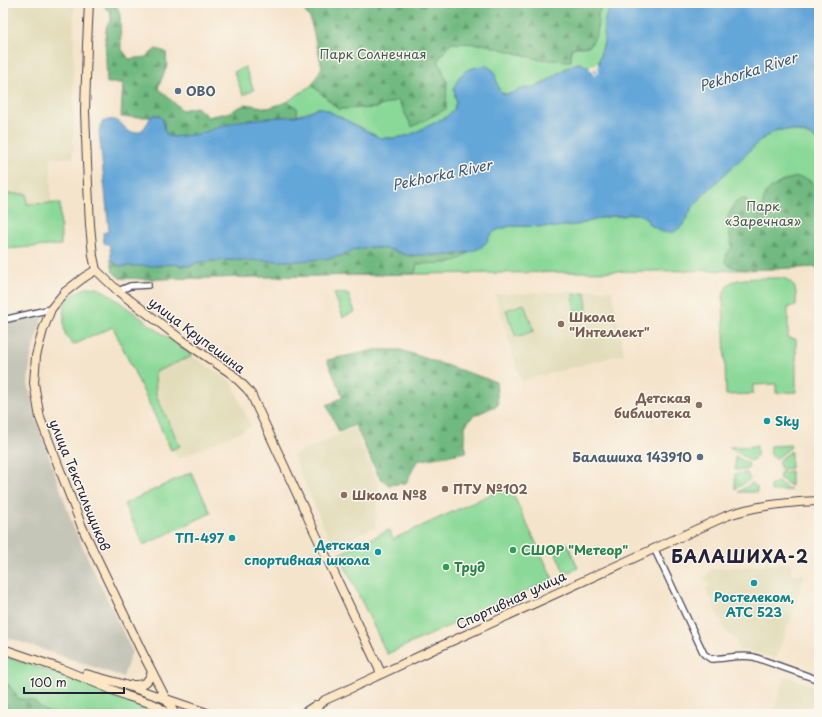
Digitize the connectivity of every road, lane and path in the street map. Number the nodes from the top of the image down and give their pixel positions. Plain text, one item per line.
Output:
1 (89, 3) edge
2 (96, 270) junction
3 (148, 285) dead end
4 (118, 291) junction
5 (51, 309) junction
6 (3, 320) edge
7 (819, 501) edge
8 (654, 548) junction
9 (3, 649) edge
10 (62, 669) junction
11 (152, 672) junction
12 (381, 674) junction
13 (819, 680) edge
14 (119, 683) junction
15 (166, 699) junction
16 (325, 700) junction
17 (312, 713) edge
18 (168, 714) edge
19 (175, 714) edge
20 (210, 714) edge
21 (302, 714) edge

1 - 2 main road
2 - 4 main road, улица Крупешина
2 - 5 main road, улица Текстильщиков
3 - 4 street
4 - 12 main road, улица Крупешина
5 - 6 street
5 - 11 main road, улица Текстильщиков
7 - 8 main road, Спортивная улица
8 - 12 main road, Спортивная улица
8 - 13 street
9 - 10 main road
10 - 14 main road
10 - 18 main road
11 - 14 main road
11 - 15 main road, улица Текстильщиков
12 - 16 main road, Спортивная улица
14 - 15 main road
15 - 19 main road, улица Текстильщиков
15 - 20 main road
16 - 17 main road, Спортивная улица
16 - 21 main road

